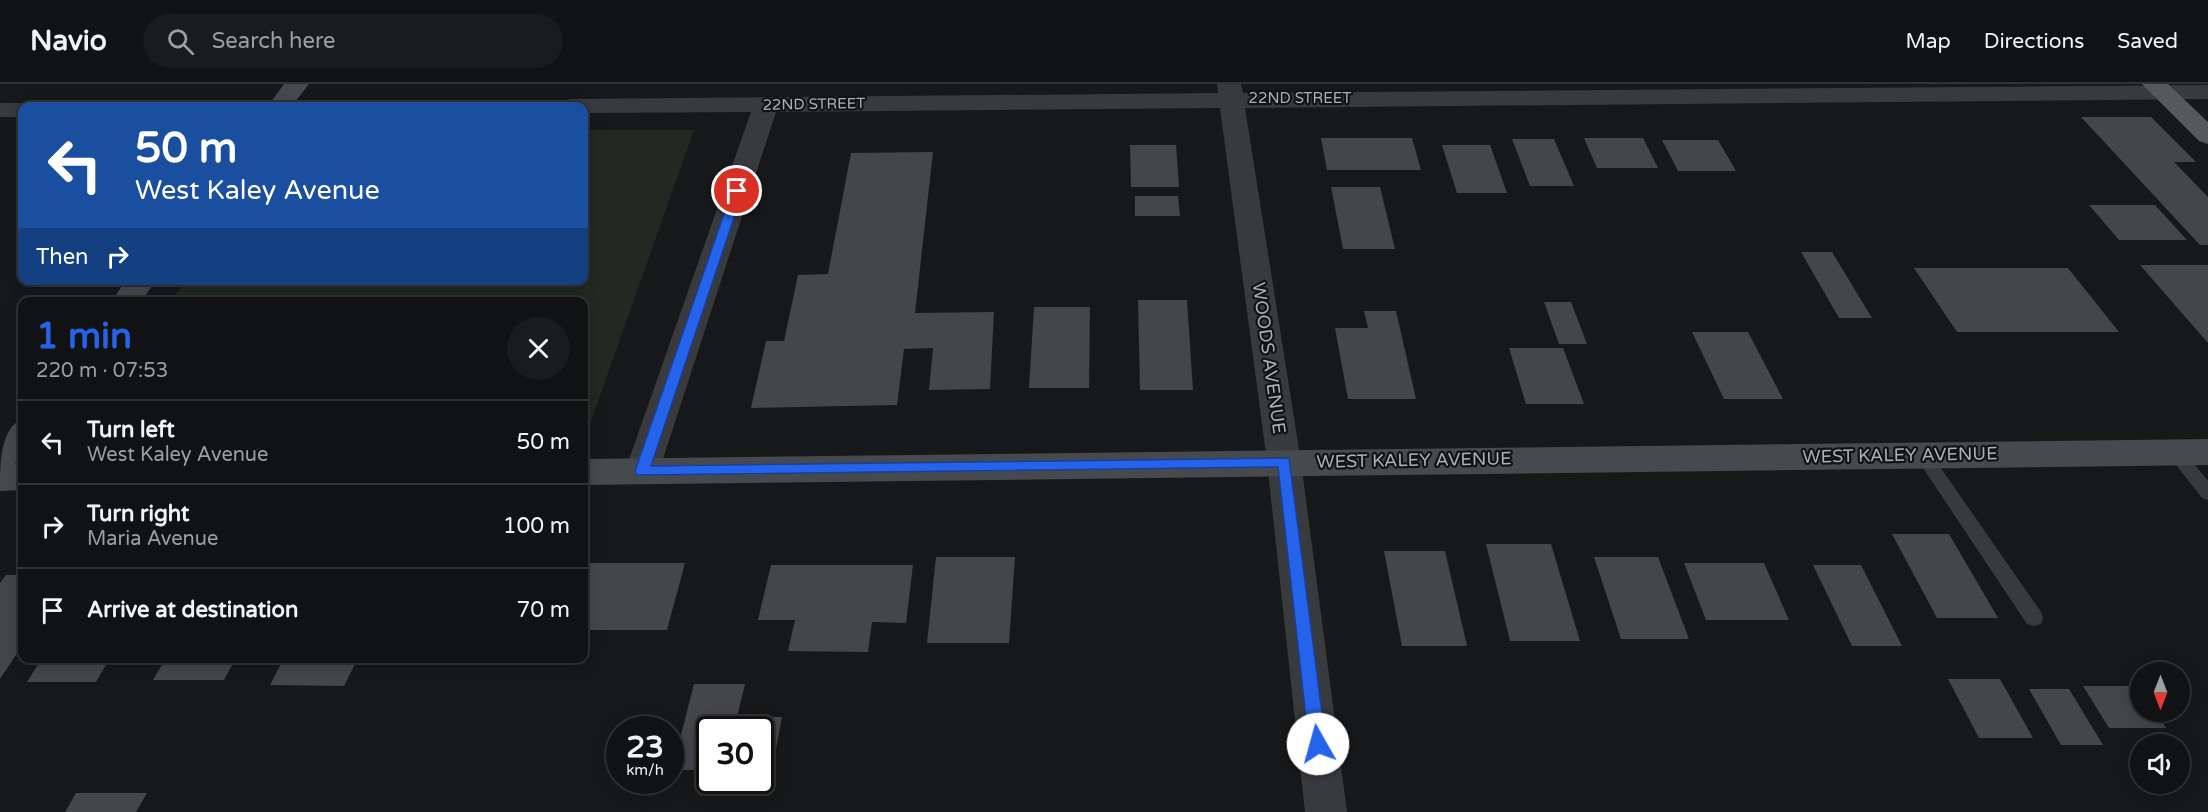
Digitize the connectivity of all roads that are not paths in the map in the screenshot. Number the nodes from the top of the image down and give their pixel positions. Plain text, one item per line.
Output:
1 (297, 84) edge
2 (2158, 88) edge
3 (1230, 92) edge
4 (2208, 92) edge
5 (283, 102) edge
6 (766, 105) junction
7 (588, 106) edge
8 (0, 110) edge
9 (18, 110) edge
10 (2208, 136) edge
11 (138, 285) edge
12 (129, 297) edge
13 (18, 435) edge
14 (2175, 452) junction
15 (2208, 452) edge
16 (1923, 454) junction
17 (0, 459) edge
18 (1284, 462) junction
19 (642, 471) junction
20 (588, 472) edge
21 (18, 477) edge
22 (0, 478) edge
23 (2208, 493) edge
24 (2034, 618) dead end
25 (1326, 812) edge

1 - 5 street
2 - 3 street, 22ND STREET
2 - 4 street, 22ND STREET
2 - 10 main road
3 - 6 street, 22ND STREET
3 - 18 street, WOODS AVENUE
6 - 7 street, 22ND STREET
6 - 19 street
8 - 9 street
11 - 12 street
13 - 17 street
14 - 15 street, WEST KALEY AVENUE
14 - 16 street, WEST KALEY AVENUE
14 - 23 lane
16 - 18 street, WEST KALEY AVENUE
16 - 24 lane
18 - 19 street, WEST KALEY AVENUE
18 - 25 street, WOODS AVENUE
19 - 20 street, WEST KALEY AVENUE
21 - 22 street

